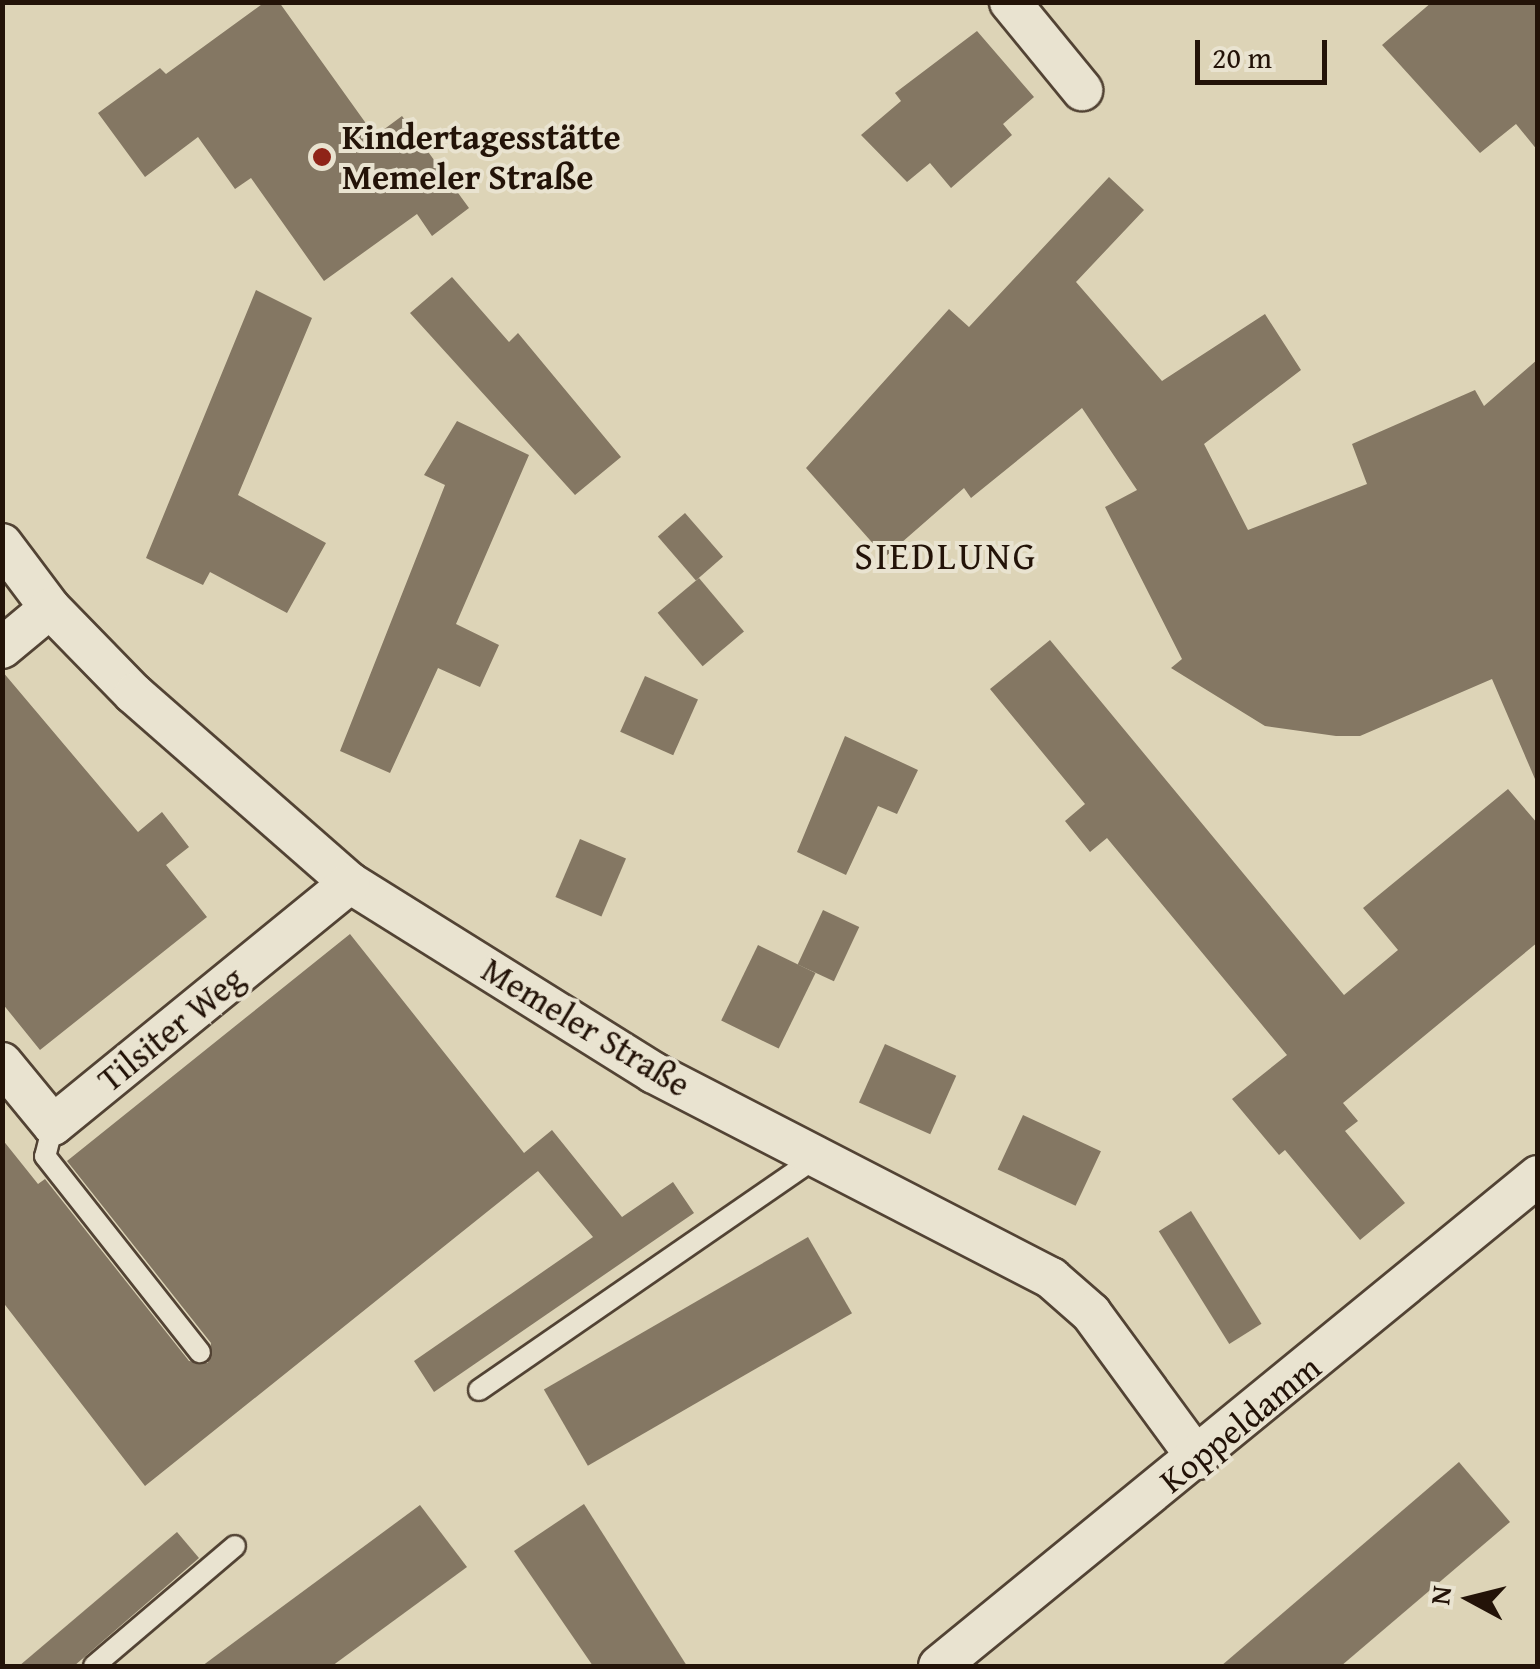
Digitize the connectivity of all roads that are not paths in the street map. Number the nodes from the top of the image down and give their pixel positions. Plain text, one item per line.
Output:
1 (1010, 2) edge
2 (1082, 90) dead end
3 (2, 544) edge
4 (50, 608) junction
5 (2, 648) edge
6 (350, 883) junction
7 (2, 1063) edge
8 (53, 1125) junction
9 (817, 1157) junction
10 (1538, 1176) edge
11 (200, 1352) dead end
12 (480, 1390) dead end
13 (1198, 1460) junction
14 (236, 1546) dead end
15 (94, 1666) edge
16 (938, 1666) edge

1 - 2 street
3 - 4 street, Memeler Straße
4 - 5 street
4 - 6 street, Memeler Straße
6 - 8 street, Tilsiter Weg
6 - 9 street, Memeler Straße
7 - 8 street
8 - 11 lane
9 - 12 lane
9 - 13 street, Memeler Straße
10 - 13 street, Koppeldamm
13 - 16 street, Koppeldamm
14 - 15 lane

